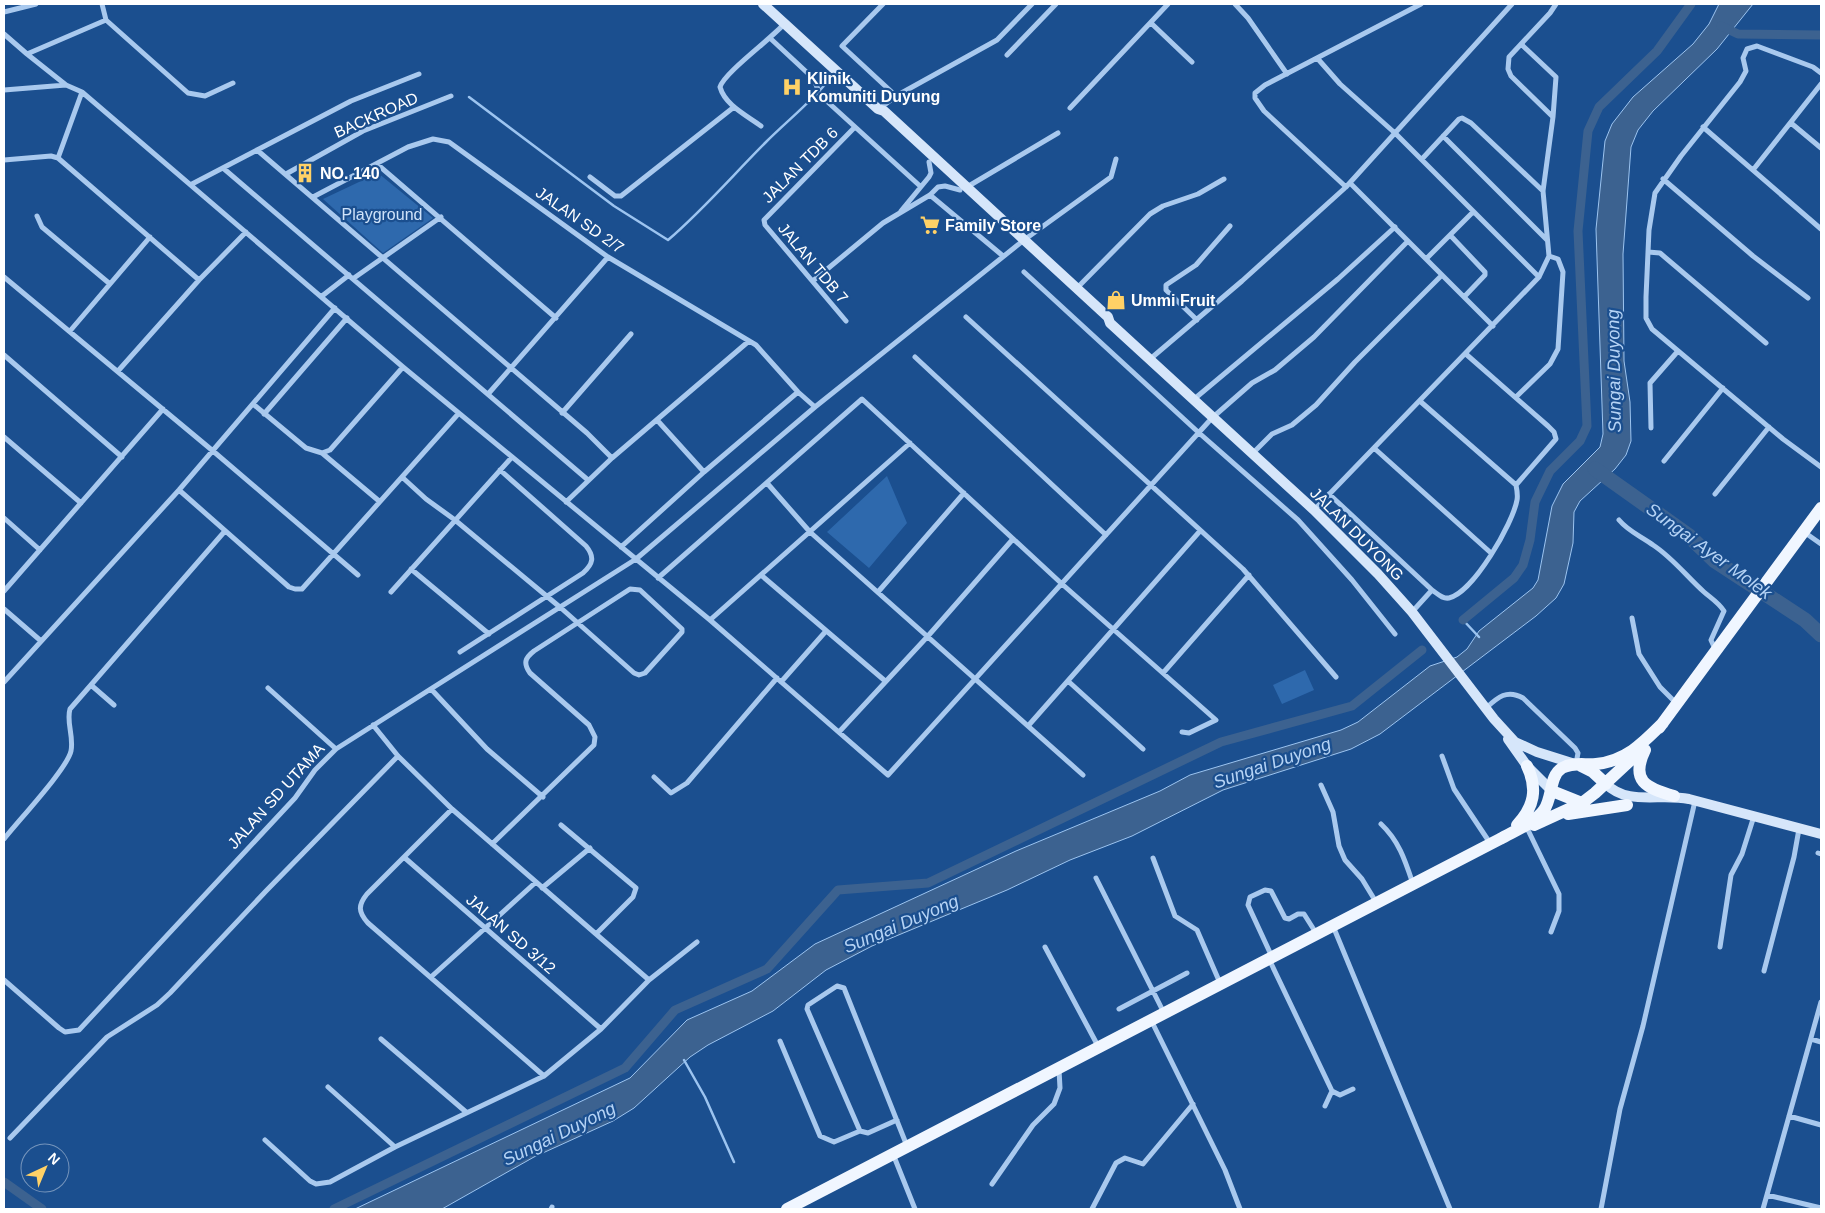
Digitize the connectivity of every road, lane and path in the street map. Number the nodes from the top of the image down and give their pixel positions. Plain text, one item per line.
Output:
1 (36, 4) edge
2 (102, 4) edge
3 (763, 4) edge
4 (883, 4) edge
5 (1032, 4) edge
6 (1056, 4) edge
7 (1168, 4) edge
8 (1235, 4) edge
9 (1422, 4) edge
10 (1512, 4) edge
11 (1556, 4) edge
12 (4, 12) edge
13 (106, 20) junction
14 (1151, 23) junction
15 (785, 24) junction
16 (4, 34) edge
17 (771, 39) junction
18 (1521, 44) junction
19 (28, 54) junction
20 (1007, 55) dead end
21 (1318, 58) junction
22 (1192, 62) dead end
23 (1821, 73) edge
24 (419, 74) dead end
25 (1287, 74) junction
26 (232, 82) dead end
27 (1821, 84) edge
28 (66, 85) junction
29 (4, 90) edge
30 (82, 92) junction
31 (451, 96) dead end
32 (896, 96) junction
33 (734, 107) junction
34 (1070, 108) dead end
35 (878, 109) junction
36 (1553, 117) junction
37 (1791, 123) junction
38 (761, 126) dead end
39 (1703, 127) junction
40 (854, 128) junction
41 (1058, 133) dead end
42 (1396, 134) junction
43 (1443, 136) junction
44 (1821, 148) edge
45 (257, 150) junction
46 (58, 158) junction
47 (1116, 159) dead end
48 (1422, 159) junction
49 (4, 160) edge
50 (929, 162) junction
51 (377, 164) junction
52 (223, 168) junction
53 (1753, 170) junction
54 (286, 174) junction
55 (590, 177) dead end
56 (1224, 179) dead end
57 (1663, 179) junction
58 (1350, 182) junction
59 (192, 184) junction
60 (920, 186) junction
61 (1346, 188) junction
62 (964, 189) junction
63 (1543, 191) junction
64 (930, 195) junction
65 (313, 197) junction
66 (1473, 212) junction
67 (899, 214) junction
68 (37, 216) dead end
69 (441, 217) junction
70 (764, 220) joint
71 (1230, 226) dead end
72 (1395, 227) junction
73 (1821, 229) edge
74 (246, 232) junction
75 (1450, 235) junction
76 (150, 237) junction
77 (1548, 240) junction
78 (1408, 241) junction
79 (1021, 242) junction
80 (1648, 252) junction
81 (1003, 256) junction
82 (1549, 256) junction
83 (608, 257) junction
84 (383, 258) junction
85 (1426, 259) junction
86 (1024, 272) dead end
87 (1442, 275) junction
88 (4, 277) edge
89 (352, 277) junction
90 (1539, 277) junction
91 (198, 280) junction
92 (814, 280) junction
93 (110, 284) junction
94 (1076, 288) junction
95 (322, 296) junction
96 (1464, 297) junction
97 (1808, 298) dead end
98 (335, 308) junction
99 (966, 316) dead end
100 (347, 318) junction
101 (556, 318) junction
102 (1197, 320) junction
103 (846, 321) dead end
104 (1110, 323) junction
105 (1493, 326) junction
106 (70, 331) junction
107 (631, 334) dead end
108 (749, 340) junction
109 (1766, 343) dead end
110 (1678, 351) junction
111 (4, 355) edge
112 (1467, 355) junction
113 (915, 358) dead end
114 (1149, 360) junction
115 (403, 367) junction
116 (511, 369) junction
117 (118, 371) junction
118 (1723, 388) junction
119 (798, 392) junction
120 (489, 393) junction
121 (1516, 397) junction
122 (1193, 400) junction
123 (1421, 402) junction
124 (253, 404) junction
125 (815, 407) junction
126 (163, 409) junction
127 (459, 413) junction
128 (562, 413) junction
129 (264, 414) junction
130 (1212, 418) junction
131 (657, 420) junction
132 (1769, 427) junction
133 (1652, 428) dead end
134 (1198, 432) junction
135 (4, 437) edge
136 (910, 443) junction
137 (1374, 448) junction
138 (213, 451) junction
139 (322, 453) junction
140 (1252, 454) junction
141 (122, 457) junction
142 (512, 457) junction
143 (612, 458) junction
144 (1664, 461) dead end
145 (1821, 467) edge
146 (500, 470) junction
147 (704, 472) junction
148 (402, 477) junction
149 (588, 480) junction
150 (767, 483) junction
151 (1516, 485) junction
152 (1150, 486) junction
153 (179, 490) junction
154 (964, 493) junction
155 (1329, 494) junction
156 (1715, 494) dead end
157 (379, 501) junction
158 (566, 502) junction
159 (81, 503) junction
160 (1821, 508) edge
161 (1314, 510) junction
162 (4, 518) edge
163 (455, 520) junction
164 (1619, 520) dead end
165 (1200, 530) junction
166 (225, 531) junction
167 (810, 532) junction
168 (1804, 532) junction
169 (1106, 535) junction
170 (1013, 539) junction
171 (1821, 544) edge
172 (622, 547) junction
173 (40, 550) junction
174 (1491, 553) junction
175 (333, 554) junction
176 (636, 559) junction
177 (410, 569) junction
178 (358, 575) dead end
179 (761, 575) junction
180 (1249, 575) junction
181 (658, 578) junction
182 (1062, 584) junction
183 (1432, 590) junction
184 (4, 591) edge
185 (390, 592) dead end
186 (878, 592) junction
187 (547, 596) junction
188 (561, 608) junction
189 (4, 609) edge
190 (1412, 612) junction
191 (1632, 618) dead end
192 (710, 620) junction
193 (577, 623) junction
194 (826, 630) junction
195 (1114, 630) junction
196 (489, 634) junction
197 (1395, 634) dead end
198 (928, 636) junction
199 (41, 641) junction
200 (460, 652) dead end
201 (1716, 652) junction
202 (1163, 673) junction
203 (1336, 677) dead end
204 (976, 679) junction
205 (779, 680) junction
206 (884, 680) junction
207 (1068, 681) junction
208 (4, 682) edge
209 (91, 684) junction
210 (268, 688) dead end
211 (431, 689) junction
212 (1678, 704) junction
213 (114, 705) dead end
214 (1486, 708) junction
215 (1494, 719) junction
216 (1663, 723) junction
217 (373, 725) junction
218 (1028, 726) junction
219 (838, 732) junction
220 (1182, 732) dead end
221 (1651, 739) junction
222 (336, 749) junction
223 (1143, 749) dead end
224 (398, 756) junction
225 (1442, 756) dead end
226 (1576, 764) junction
227 (1527, 766) junction
228 (1083, 775) dead end
229 (654, 777) dead end
230 (1606, 784) junction
231 (1321, 785) dead end
232 (1552, 791) junction
233 (1674, 796) junction
234 (543, 797) junction
235 (1692, 799) junction
236 (1582, 803) junction
237 (1627, 805) junction
238 (452, 810) junction
239 (1754, 816) junction
240 (1545, 820) junction
241 (1380, 824) dead end
242 (561, 825) dead end
243 (1527, 828) junction
244 (1799, 828) junction
245 (1821, 834) edge
246 (4, 839) edge
247 (1495, 841) junction
248 (492, 844) junction
249 (590, 848) junction
250 (405, 858) junction
251 (1153, 858) dead end
252 (1096, 878) dead end
253 (536, 882) junction
254 (1413, 884) junction
255 (542, 888) junction
256 (1376, 903) junction
257 (1333, 925) junction
258 (484, 928) junction
259 (1551, 932) dead end
260 (597, 934) junction
261 (1316, 934) junction
262 (697, 942) dead end
263 (1044, 947) dead end
264 (1720, 947) dead end
265 (1270, 958) junction
266 (1764, 971) dead end
267 (1187, 973) dead end
268 (430, 977) junction
269 (4, 980) edge
270 (649, 980) junction
271 (1220, 984) junction
272 (1153, 991) junction
273 (1821, 1002) edge
274 (1119, 1009) dead end
275 (1164, 1013) junction
276 (1151, 1020) junction
277 (601, 1029) junction
278 (381, 1039) dead end
279 (1811, 1039) junction
280 (780, 1041) dead end
281 (1821, 1042) edge
282 (1098, 1047) junction
283 (1058, 1068) junction
284 (544, 1076) junction
285 (328, 1087) dead end
286 (1353, 1089) dead end
287 (1332, 1091) junction
288 (1193, 1104) junction
289 (1325, 1106) dead end
290 (466, 1112) junction
291 (1789, 1116) junction
292 (897, 1120) junction
293 (1821, 1125) edge
294 (860, 1131) junction
295 (10, 1138) dead end
296 (265, 1140) dead end
297 (907, 1146) junction
298 (395, 1147) junction
299 (893, 1154) junction
300 (992, 1184) dead end
301 (1766, 1195) junction
302 (806, 1200) junction
303 (1821, 1208) edge
304 (787, 1209) edge
305 (793, 1209) edge
306 (915, 1209) edge
307 (1092, 1209) edge
308 (1240, 1209) edge
309 (1450, 1209) edge
310 (1601, 1209) edge
311 (1763, 1209) edge

1 - 12 street
2 - 13 street
3 - 15 main road, JALAN DUYONG
4 - 32 street
5 - 32 street
6 - 20 street
7 - 14 street
8 - 25 street
9 - 21 street
10 - 42 street
11 - 18 street
13 - 19 street
13 - 26 street
14 - 22 street
14 - 34 street
15 - 17 street
15 - 35 main road, JALAN DUYONG
16 - 19 street
17 - 33 street
17 - 40 street
18 - 36 street
18 - 36 street
19 - 28 street
21 - 25 street
21 - 42 street
23 - 39 street
24 - 45 street
25 - 61 street
27 - 37 street
28 - 29 street
28 - 30 street
30 - 46 street
30 - 59 street
31 - 54 street, BACKROAD
32 - 35 street
33 - 38 street
33 - 55 street
35 - 50 main road, JALAN DUYONG
35 - 62 main road, JALAN DUYONG
36 - 63 street
37 - 44 street
37 - 53 street
39 - 53 street
39 - 57 street
40 - 60 street
40 - 70 street, JALAN TDB 6
41 - 62 street
42 - 48 street
42 - 58 street
43 - 48 street
43 - 63 street
43 - 77 street
45 - 52 street
45 - 54 street
46 - 49 street
46 - 76 street
47 - 79 street, JALAN SD UTAMA
48 - 66 street
50 - 60 street
50 - 62 main road, JALAN DUYONG
51 - 65 street, JALAN SD 2/7
51 - 69 street
51 - 83 street, JALAN SD 2/7
52 - 59 street
52 - 89 street
53 - 73 street
54 - 65 street
56 - 94 street
57 - 80 street
57 - 97 street
58 - 61 street
58 - 72 street
59 - 74 street
60 - 67 street
61 - 102 street
62 - 64 street
62 - 79 main road, JALAN DUYONG
63 - 77 street
64 - 67 street
64 - 81 street
65 - 84 street
66 - 75 street
66 - 90 street
67 - 92 street
68 - 93 street
69 - 84 street
69 - 101 street
70 - 92 street, JALAN TDB 7
71 - 102 street
72 - 78 street
72 - 122 street
74 - 91 street
74 - 95 street
75 - 85 street
75 - 96 street
76 - 91 street
76 - 93 street
77 - 82 street
78 - 85 street
78 - 130 street
79 - 81 street, JALAN SD UTAMA
79 - 94 main road, JALAN DUYONG
79 - 104 main road, JALAN DUYONG
80 - 109 street
80 - 110 street
81 - 125 street, JALAN SD UTAMA
82 - 90 street
82 - 121 street
83 - 101 street
83 - 108 street, JALAN SD 2/7
84 - 89 street
84 - 116 street
85 - 87 street
86 - 134 street
87 - 96 street
87 - 140 street
88 - 106 street
89 - 95 street
89 - 120 street
90 - 105 street
91 - 117 street
92 - 103 street, JALAN TDB 7
93 - 106 street
94 - 104 main road, JALAN DUYONG
95 - 98 street
96 - 105 street
98 - 100 street
98 - 124 street
99 - 152 street
100 - 115 street
100 - 129 street
101 - 116 street
102 - 114 street
104 - 114 main road, JALAN DUYONG
105 - 112 street
106 - 117 street
107 - 128 street
108 - 119 street, JALAN SD 2/7
108 - 131 street
110 - 118 street
110 - 133 street
111 - 141 street
112 - 121 street
112 - 123 street
113 - 169 street
114 - 122 main road, JALAN DUYONG
115 - 127 street
115 - 139 street
116 - 120 street
116 - 128 street
117 - 126 street
118 - 132 street
118 - 144 street
119 - 125 street, JALAN SD 2/7
119 - 147 street
120 - 149 street
121 - 151 street
122 - 130 main road, JALAN DUYONG
123 - 137 street
123 - 151 street
124 - 129 street
124 - 138 street
125 - 176 street, JALAN SD UTAMA
126 - 138 street
126 - 141 street
127 - 142 street
127 - 148 street
128 - 143 street
129 - 139 street
130 - 134 street
130 - 140 main road, JALAN DUYONG
131 - 143 street
131 - 147 street
132 - 145 street
132 - 156 street
134 - 152 street
134 - 197 street
135 - 159 street
136 - 150 street
136 - 154 street
136 - 167 street
137 - 155 street
137 - 174 street
138 - 153 street
138 - 175 street
139 - 157 street
140 - 161 main road, JALAN DUYONG
141 - 159 street
142 - 146 street
142 - 158 street
143 - 149 street
146 - 163 street
146 - 187 street
147 - 172 street
148 - 157 street
148 - 163 street
149 - 158 street
150 - 167 street
150 - 181 street
151 - 174 street
152 - 165 street
152 - 169 street
153 - 166 street
153 - 199 street
154 - 170 street
154 - 186 street
155 - 161 street
155 - 183 street
157 - 175 street
158 - 172 street
159 - 173 street
160 - 168 main road
161 - 190 main road, JALAN DUYONG
162 - 173 street
163 - 177 street
163 - 187 street
164 - 201 street
165 - 180 street
165 - 195 street
166 - 175 street
166 - 209 street
167 - 179 street
167 - 186 street
168 - 171 street
168 - 201 main road
169 - 182 street
170 - 182 street
170 - 198 street
172 - 176 street
173 - 184 street
174 - 183 street
175 - 178 street
176 - 181 street
176 - 188 street, JALAN SD UTAMA
177 - 185 street
177 - 196 street
179 - 192 street
179 - 194 street
180 - 202 street
180 - 203 street
181 - 192 street
182 - 195 street
182 - 204 street
183 - 190 street
186 - 198 street
187 - 188 street
187 - 196 street
188 - 193 street
188 - 211 street, JALAN SD UTAMA
189 - 199 street
190 - 214 main road, JALAN DUYONG
191 - 212 street
192 - 205 street
193 - 193 street
193 - 234 street
194 - 205 street
194 - 206 street
195 - 202 street
195 - 207 street
196 - 200 street
198 - 204 street
198 - 206 street
199 - 208 street
201 - 212 main road
202 - 220 street
204 - 218 street
204 - 219 street
205 - 219 street
205 - 229 street
206 - 219 street
207 - 218 street
207 - 223 street
209 - 213 street
209 - 246 street
210 - 222 street
211 - 217 street, JALAN SD UTAMA
211 - 234 street
212 - 216 main road
214 - 215 main road, JALAN DUYONG
214 - 226 street
215 - 226 main road, JALAN DUYONG
215 - 227 main road
216 - 221 main road
216 - 226 main road
217 - 222 street, JALAN SD UTAMA
217 - 224 street
218 - 228 street
221 - 230 main road
221 - 233 main road
222 - 269 street, JALAN SD UTAMA
224 - 238 street
224 - 295 street
225 - 247 street
226 - 230 main road
226 - 232 main road
227 - 232 main road
227 - 247 main road
230 - 233 main road
230 - 236 main road
231 - 256 street
232 - 236 main road
232 - 247 main road
233 - 235 main road
234 - 248 street
235 - 237 main road
235 - 239 main road
235 - 310 street
236 - 237 main road
236 - 240 main road
237 - 240 main road
238 - 248 street
238 - 250 street
239 - 244 main road
239 - 264 street
240 - 243 main road
241 - 254 street
242 - 249 street
243 - 247 main road
243 - 259 street
244 - 245 main road
244 - 266 street
247 - 254 main road
248 - 253 street
249 - 255 street
249 - 260 street
250 - 258 street, JALAN SD 3/12
250 - 268 street
251 - 271 street
252 - 272 street
253 - 255 street
253 - 258 street
254 - 256 main road
255 - 260 street
256 - 257 main road
257 - 261 main road
257 - 309 street
258 - 268 street
258 - 277 street, JALAN SD 3/12
260 - 270 street
261 - 265 main road
261 - 265 street
262 - 270 street
263 - 282 street
265 - 271 main road
265 - 287 street
267 - 272 street
268 - 284 street
270 - 277 street
271 - 275 main road
272 - 274 street
272 - 275 street
273 - 279 street
275 - 276 main road
276 - 282 main road
276 - 288 street
277 - 284 street
278 - 290 street
279 - 281 street
279 - 291 street
280 - 294 street
282 - 283 main road
283 - 297 main road
283 - 300 street
284 - 290 street
285 - 298 street
286 - 287 street
287 - 289 street
288 - 307 street
288 - 308 street
290 - 298 street
291 - 293 street
291 - 301 street
292 - 294 street
292 - 294 street
292 - 297 street
296 - 298 street
297 - 299 main road
299 - 302 main road
299 - 306 street
301 - 303 street
301 - 311 street
302 - 304 main road
302 - 305 main road

